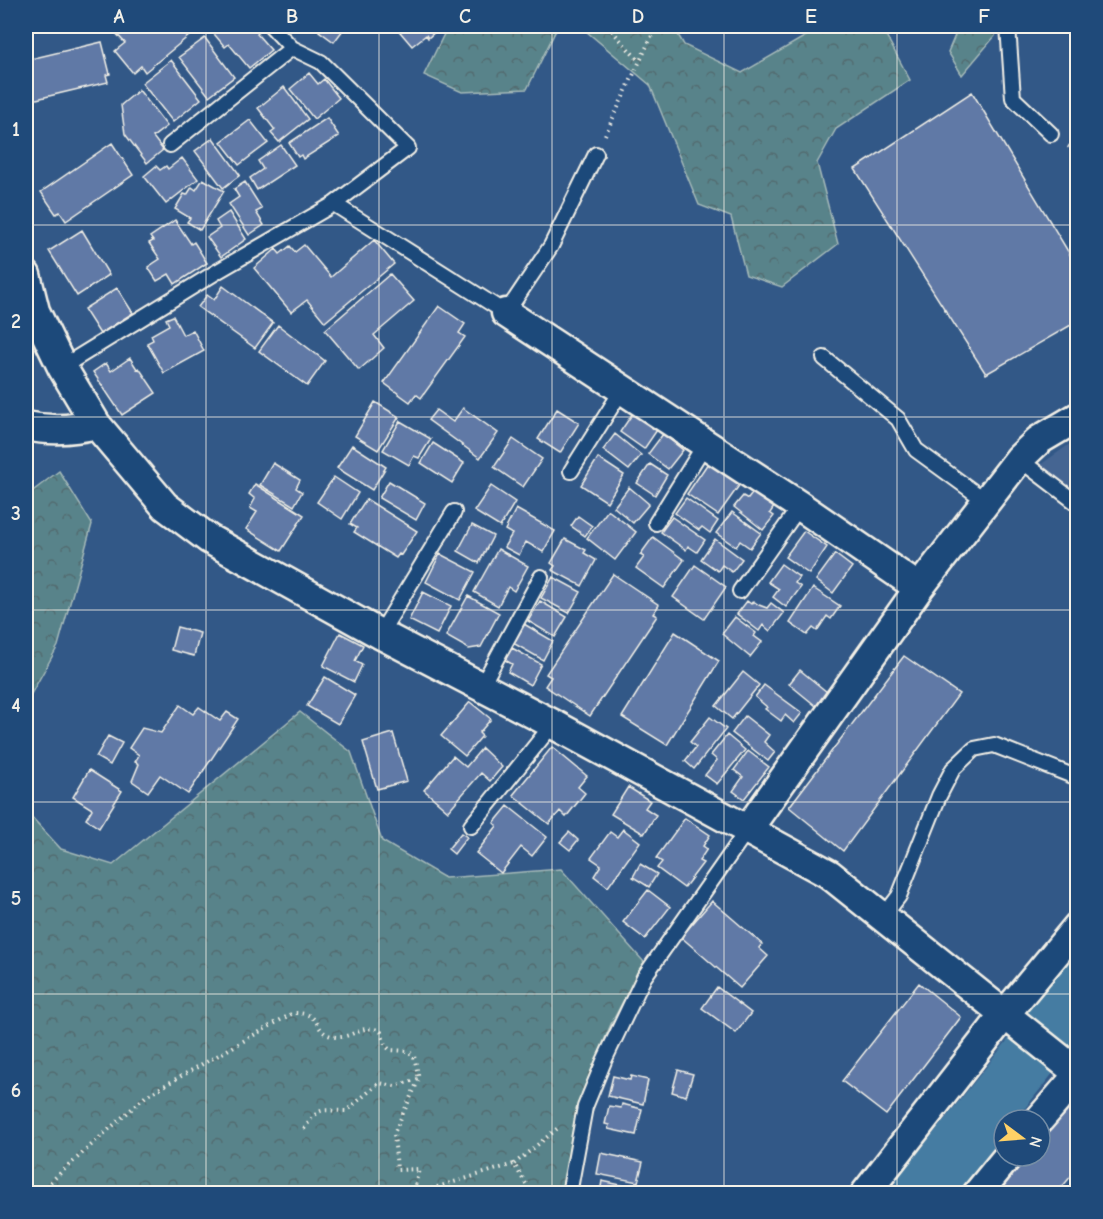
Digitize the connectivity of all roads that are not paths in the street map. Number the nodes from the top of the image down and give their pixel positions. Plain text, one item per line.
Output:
1 (271, 26) edge
2 (1008, 26) edge
3 (292, 48) junction
4 (1051, 134) dead end
5 (170, 145) dead end
6 (596, 154) road end
7 (334, 204) junction
8 (26, 275) edge
9 (506, 313) junction
10 (824, 358) dead end
11 (62, 367) junction
12 (622, 390) junction
13 (1077, 417) edge
14 (96, 424) junction
15 (26, 426) edge
16 (705, 444) junction
17 (1019, 459) junction
18 (571, 471) dead end
19 (986, 501) junction
20 (1077, 504) edge
21 (800, 506) junction
22 (454, 512) dead end
23 (656, 523) dead end
24 (541, 577) dead end
25 (919, 588) junction
26 (740, 591) dead end
27 (380, 634) junction
28 (481, 687) junction
29 (553, 724) junction
30 (1077, 778) edge
31 (471, 826) dead end
32 (748, 829) junction
33 (883, 917) junction
34 (1077, 926) edge
35 (1005, 1014) junction
36 (1077, 1074) edge
37 (1049, 1108) edge
38 (998, 1168) edge
39 (569, 1194) edge
40 (865, 1194) edge
41 (977, 1194) edge

1 - 3 lane
2 - 4 lane
3 - 5 lane
3 - 7 lane
6 - 9 lane
7 - 9 lane
7 - 11 lane
8 - 11 street
9 - 12 street
10 - 19 lane
11 - 14 street
12 - 16 street
12 - 18 lane
13 - 17 street
14 - 15 street
14 - 27 street
16 - 21 street
16 - 23 lane
17 - 19 street
17 - 20 lane
19 - 25 street
21 - 25 street
21 - 26 lane
22 - 27 lane
24 - 28 lane
25 - 32 street
27 - 28 street
28 - 29 street
29 - 31 lane
29 - 32 street
30 - 33 lane
32 - 33 street
32 - 39 lane
33 - 35 street
34 - 35 street
35 - 36 street
35 - 40 street
36 - 37 street
38 - 41 street

